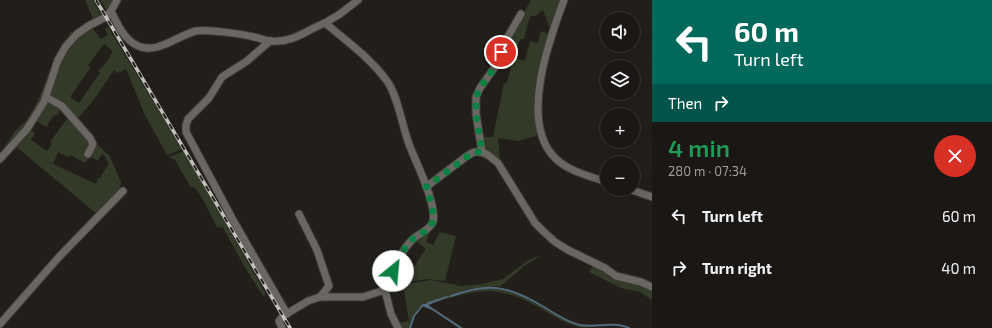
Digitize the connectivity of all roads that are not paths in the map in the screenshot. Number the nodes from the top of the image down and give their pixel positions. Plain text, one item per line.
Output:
1 (117, 0) edge
2 (358, 0) edge
3 (564, 0) edge
4 (111, 11) junction
5 (521, 14) dead end
6 (325, 23) junction
7 (270, 41) junction
8 (46, 97) junction
9 (482, 152) junction
10 (88, 154) dead end
11 (0, 159) edge
12 (600, 180) edge
13 (426, 187) junction
14 (123, 191) dead end
15 (640, 193) edge
16 (652, 197) edge
17 (299, 214) dead end
18 (652, 287) edge
19 (385, 290) junction
20 (320, 297) junction
21 (287, 314) junction
22 (2, 325) edge
23 (282, 328) edge
24 (398, 328) edge

1 - 4 street
2 - 6 street
3 - 12 street
4 - 7 street
4 - 8 street
5 - 9 street
6 - 7 street
6 - 13 street
7 - 21 street
8 - 10 street
8 - 11 street
9 - 13 street
9 - 18 street
13 - 19 street
14 - 22 street
15 - 16 street
17 - 20 street
19 - 20 street
19 - 24 street
20 - 21 street
21 - 23 street

